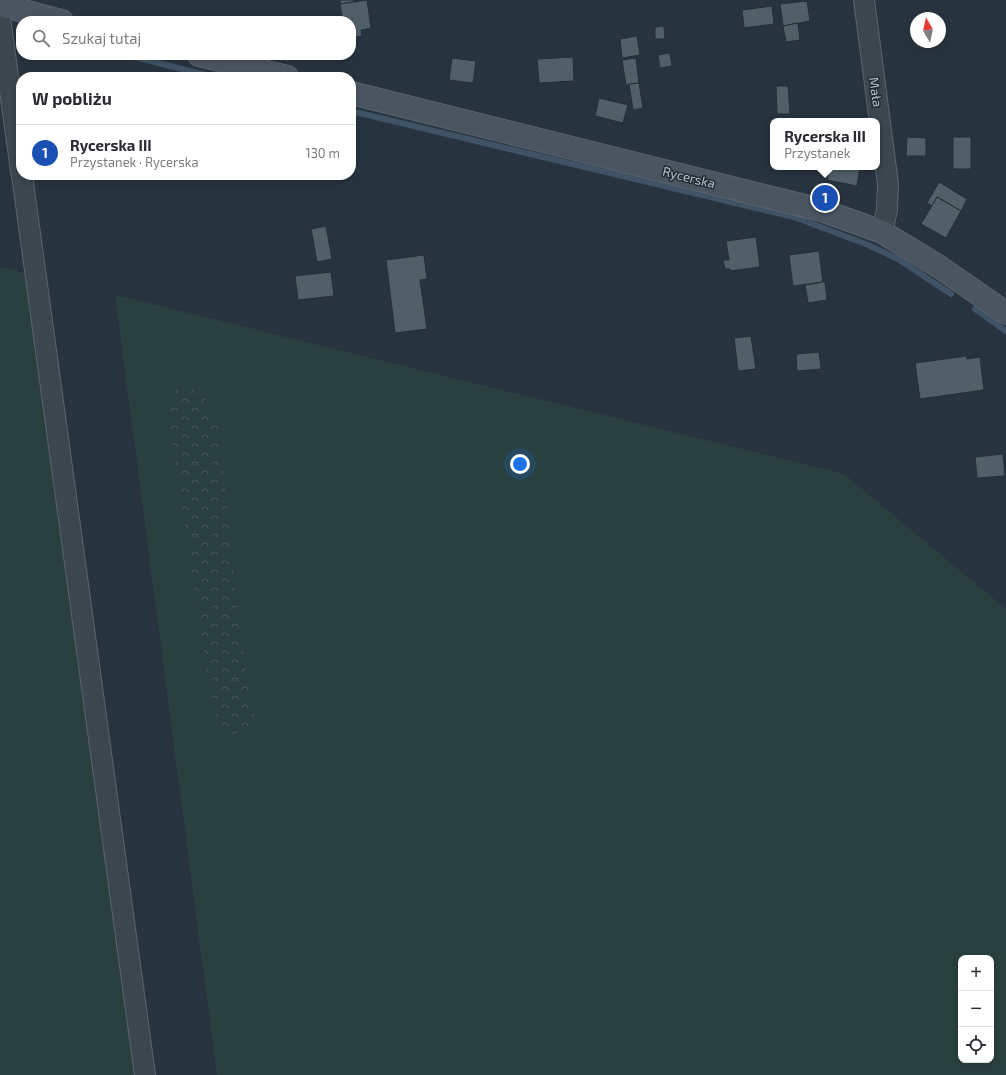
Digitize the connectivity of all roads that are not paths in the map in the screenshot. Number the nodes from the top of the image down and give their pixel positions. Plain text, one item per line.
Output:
1 (864, 0) edge
2 (0, 6) edge
3 (41, 16) edge
4 (0, 18) edge
5 (219, 60) edge
6 (267, 72) edge
7 (356, 94) edge
8 (879, 118) edge
9 (880, 123) edge
10 (16, 135) edge
11 (23, 180) edge
12 (882, 232) junction
13 (1006, 313) edge
14 (145, 1075) edge

1 - 8 street, Mała
2 - 3 street
4 - 10 street
5 - 6 street
7 - 12 street, Rycerska
9 - 12 street, Mała
11 - 14 street
12 - 13 street, Rycerska

